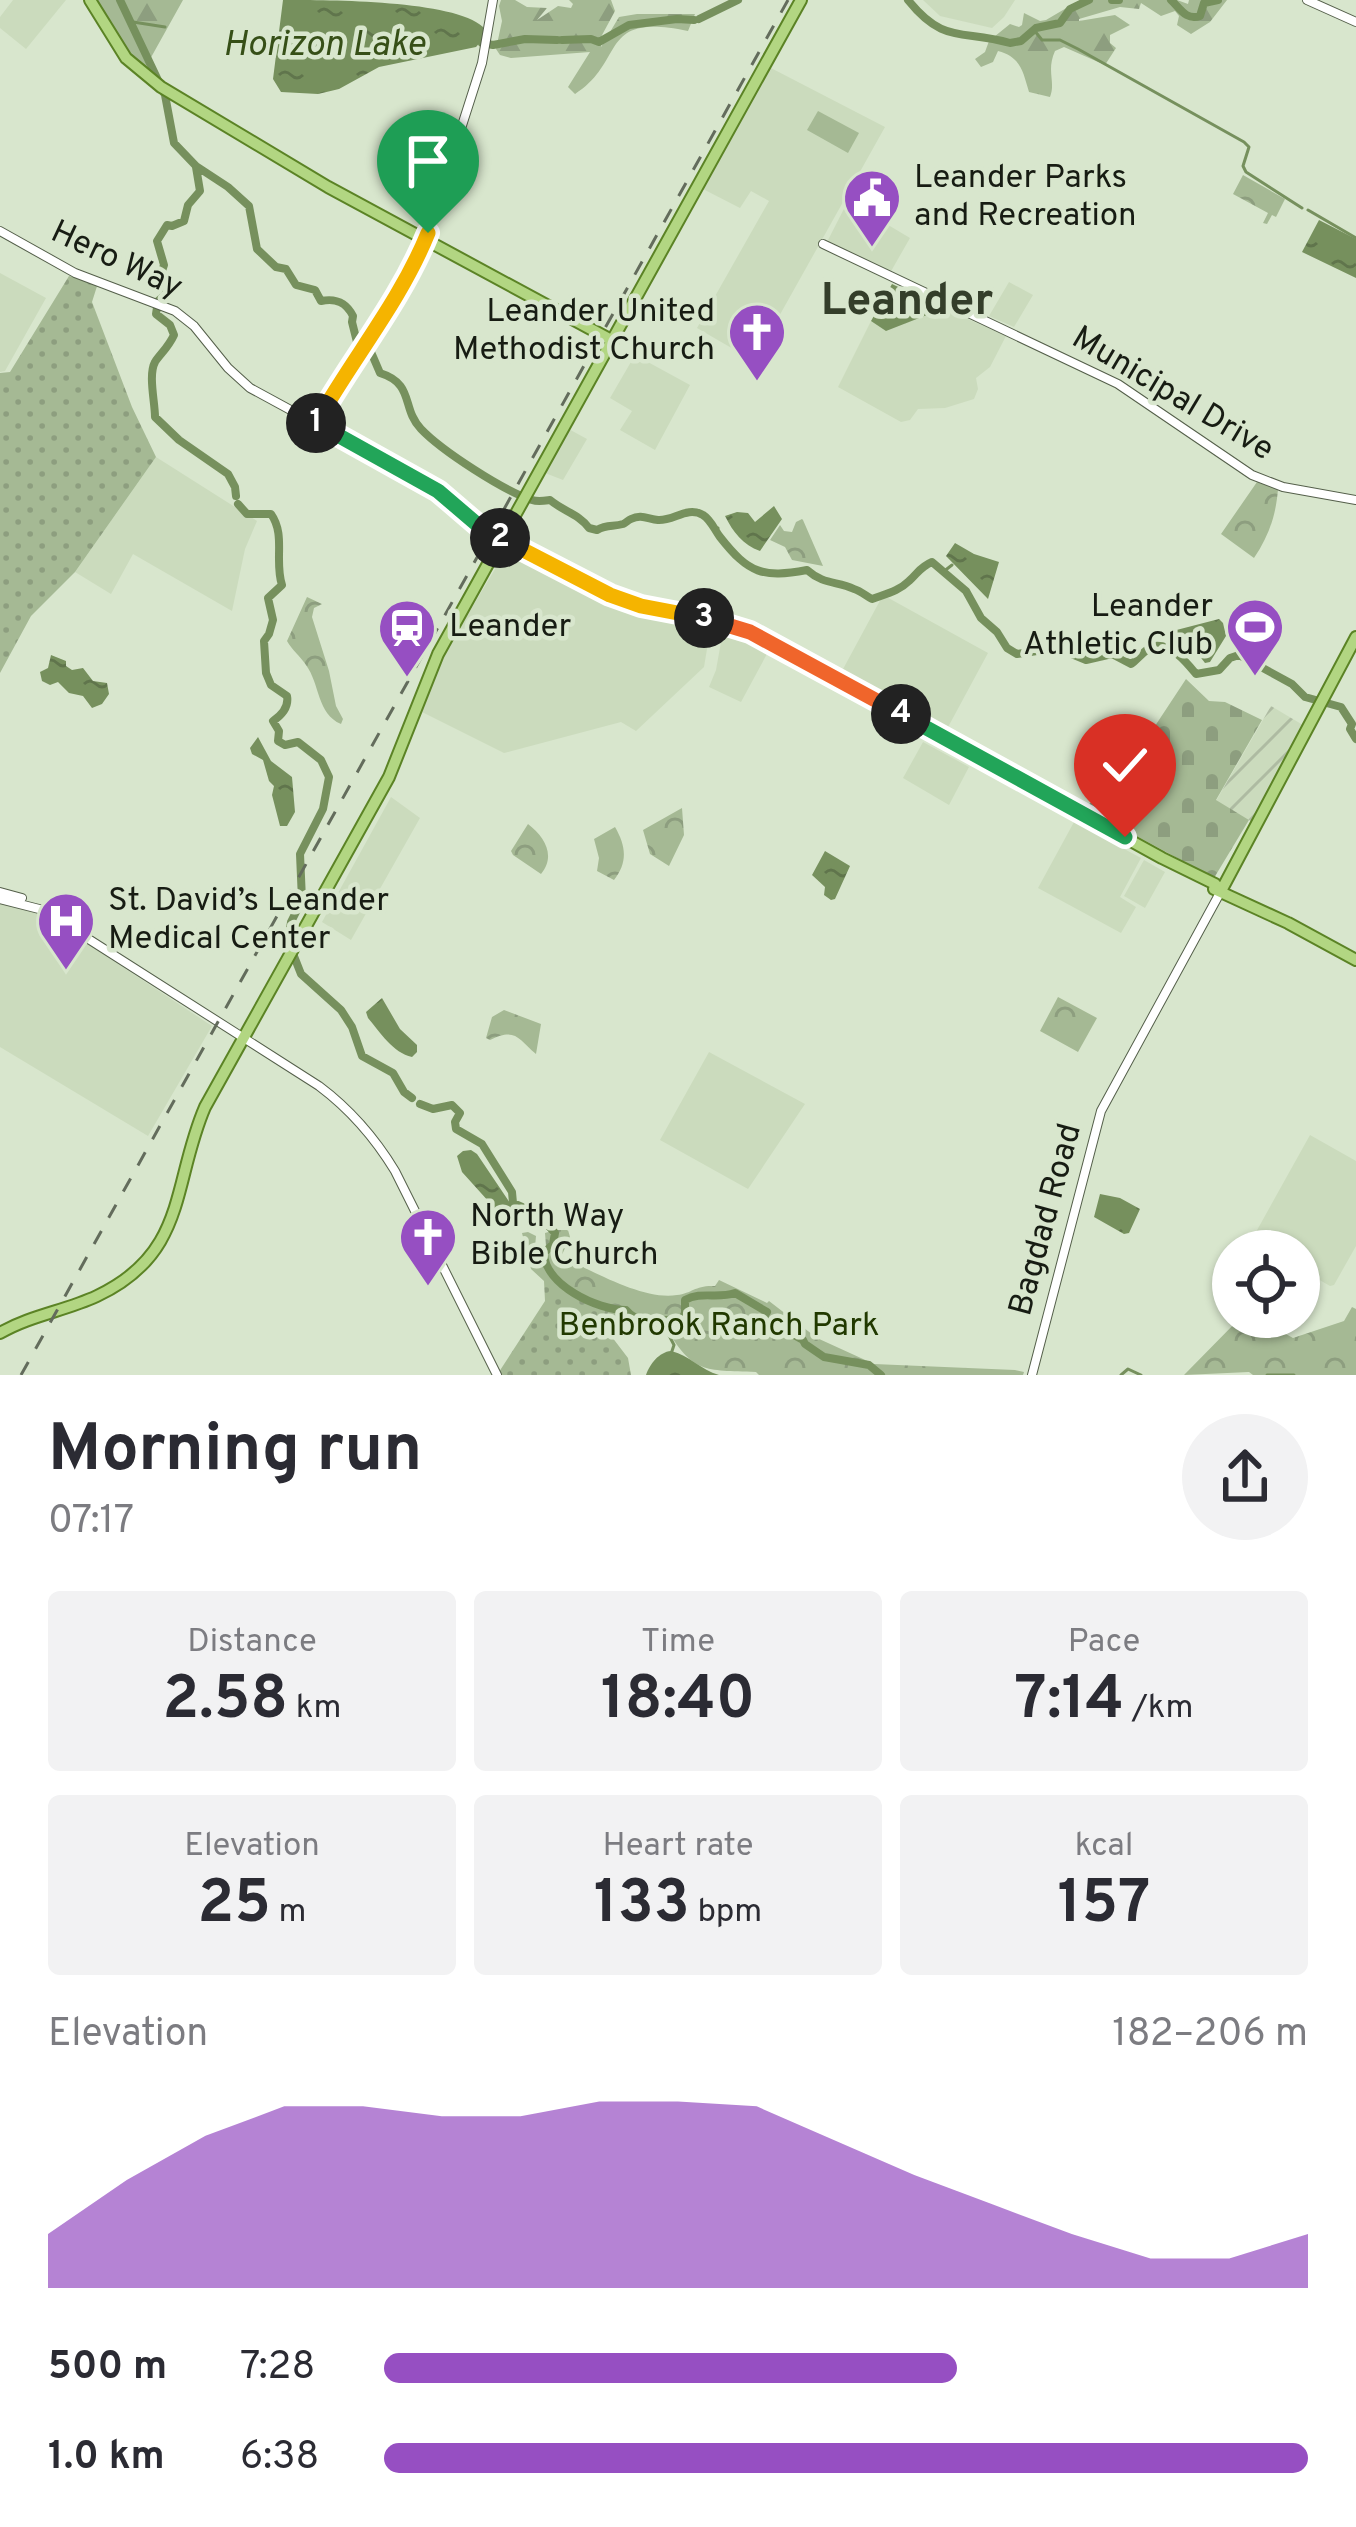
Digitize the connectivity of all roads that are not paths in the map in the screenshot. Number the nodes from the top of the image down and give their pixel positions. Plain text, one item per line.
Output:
1 (90, 0) edge
2 (493, 0) edge
3 (1307, 0) edge
4 (800, 2) edge
5 (1356, 22) edge
6 (0, 231) edge
7 (425, 241) junction
8 (823, 244) dead end
9 (613, 340) junction
10 (315, 424) junction
11 (1356, 502) edge
12 (502, 539) junction
13 (1356, 637) edge
14 (1221, 891) junction
15 (0, 895) edge
16 (1356, 960) edge
17 (242, 1037) junction
18 (0, 1333) edge
19 (497, 1375) edge
20 (1032, 1375) edge

1 - 7 main road
2 - 7 street
3 - 5 street
4 - 9 main road
6 - 10 street, Hero Way
7 - 9 main road
7 - 10 street
8 - 11 street, Municipal Drive
9 - 12 main road
10 - 12 street, Hero Way
12 - 14 main road
12 - 17 main road
13 - 14 main road
14 - 16 main road
14 - 20 street, Bagdad Road
15 - 17 street
17 - 18 main road
17 - 19 street

